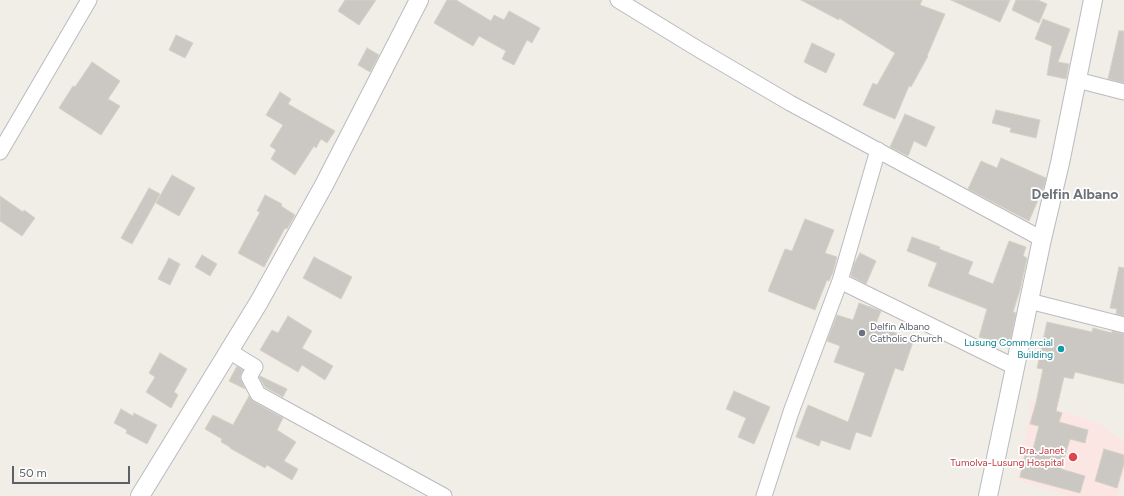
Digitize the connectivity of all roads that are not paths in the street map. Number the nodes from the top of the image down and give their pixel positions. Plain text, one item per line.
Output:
1 (89, 0) edge
2 (419, 0) edge
3 (618, 0) edge
4 (1093, 0) edge
5 (1077, 80) junction
6 (1124, 92) edge
7 (878, 150) junction
8 (0, 152) edge
9 (1042, 239) junction
10 (840, 281) junction
11 (1029, 301) junction
12 (1124, 325) edge
13 (229, 351) junction
14 (1015, 367) junction
15 (140, 496) edge
16 (444, 496) edge
17 (764, 496) edge
18 (988, 496) edge

1 - 8 street
2 - 13 street
3 - 7 street
4 - 5 street
5 - 6 street
5 - 9 street
7 - 9 street
7 - 10 street
9 - 11 street
10 - 14 street
10 - 17 street
11 - 12 street
11 - 14 street
13 - 15 street
13 - 16 street
14 - 18 street

